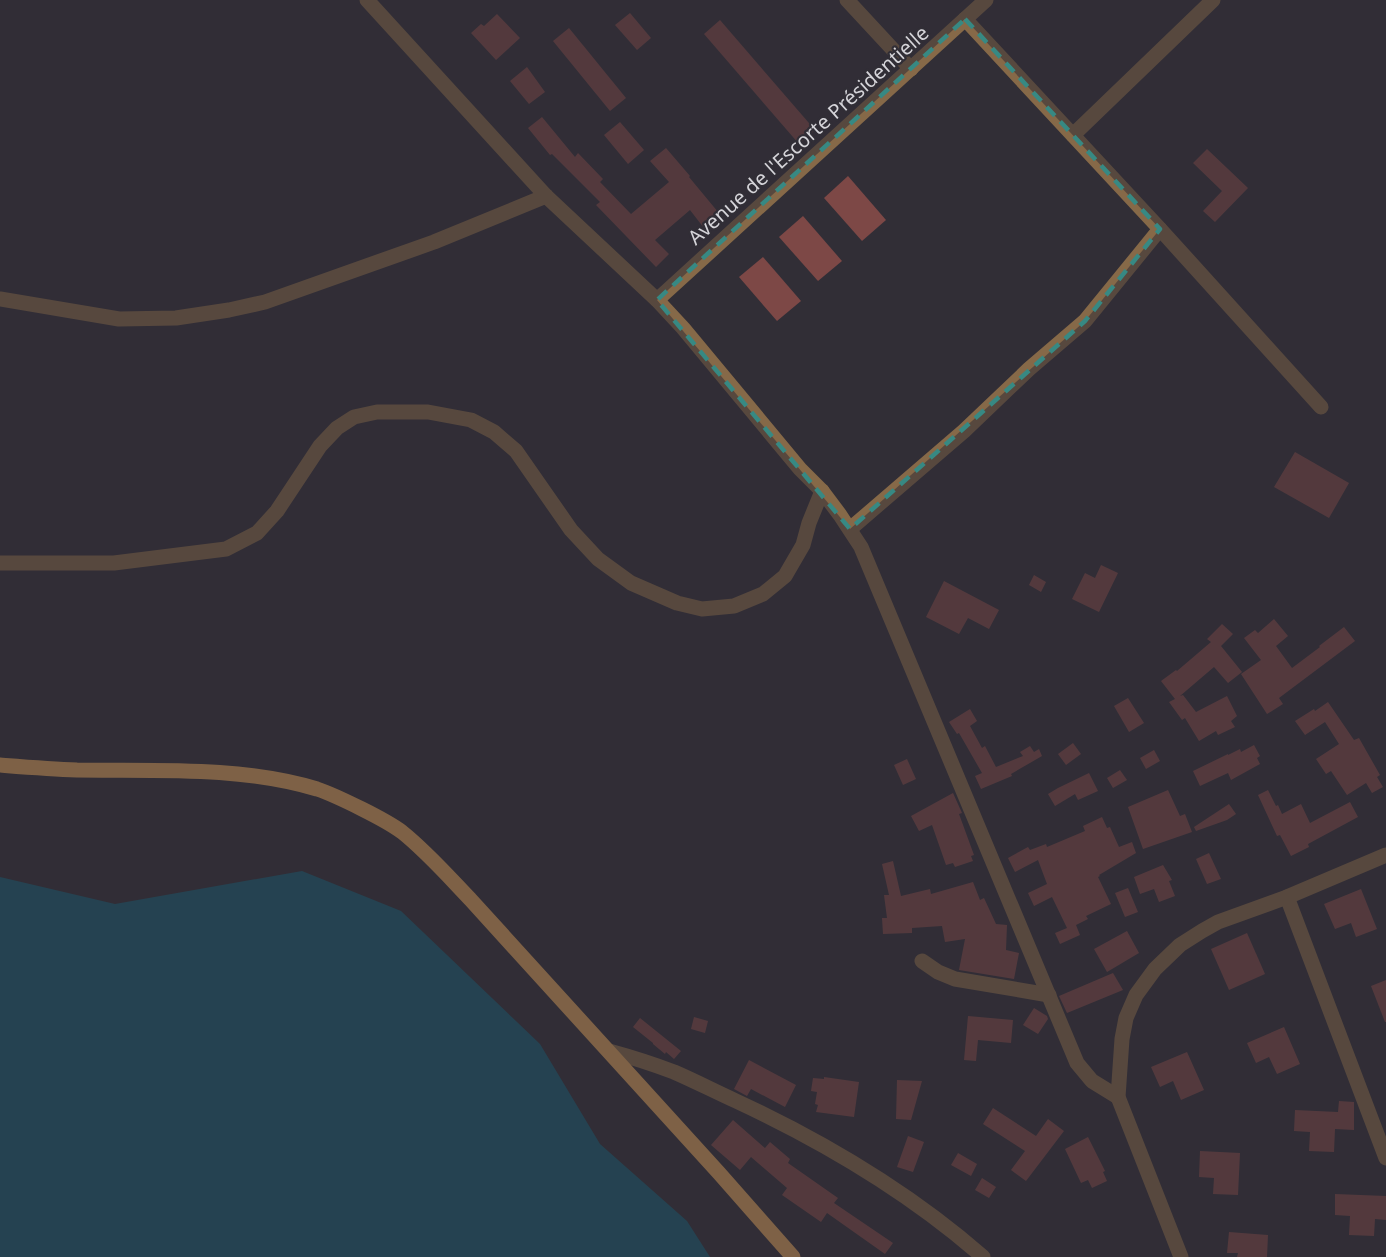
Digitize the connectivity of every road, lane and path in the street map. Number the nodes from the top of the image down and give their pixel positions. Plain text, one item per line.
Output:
1 (847, 0) edge
2 (986, 0) edge
3 (1213, 0) edge
4 (370, 1) edge
5 (965, 19) junction
6 (911, 69) junction
7 (1073, 135) junction
8 (546, 196) junction
9 (1160, 229) junction
10 (0, 299) edge
11 (657, 300) junction
12 (1321, 407) dead end
13 (822, 491) junction
14 (850, 528) junction
15 (0, 563) edge
16 (0, 765) edge
17 (1386, 855) edge
18 (1287, 897) junction
19 (922, 961) dead end
20 (1049, 995) junction
21 (609, 1051) junction
22 (1118, 1097) junction
23 (1386, 1158) edge
24 (793, 1257) edge
25 (983, 1257) edge
26 (1181, 1257) edge

1 - 6 street
2 - 5 street, Avenue de l'Escorte Présidentielle
3 - 7 street
4 - 8 street
5 - 6 street, Avenue de l'Escorte Présidentielle
5 - 7 street
6 - 11 street, Avenue de l'Escorte Présidentielle
7 - 9 street
8 - 10 street
8 - 11 street
9 - 12 street
9 - 14 street
11 - 13 street
13 - 14 street
13 - 15 street
14 - 20 street
16 - 21 main road
17 - 18 street
18 - 22 street
18 - 23 street
19 - 20 street
20 - 22 street
21 - 24 main road
21 - 25 street
22 - 26 street

